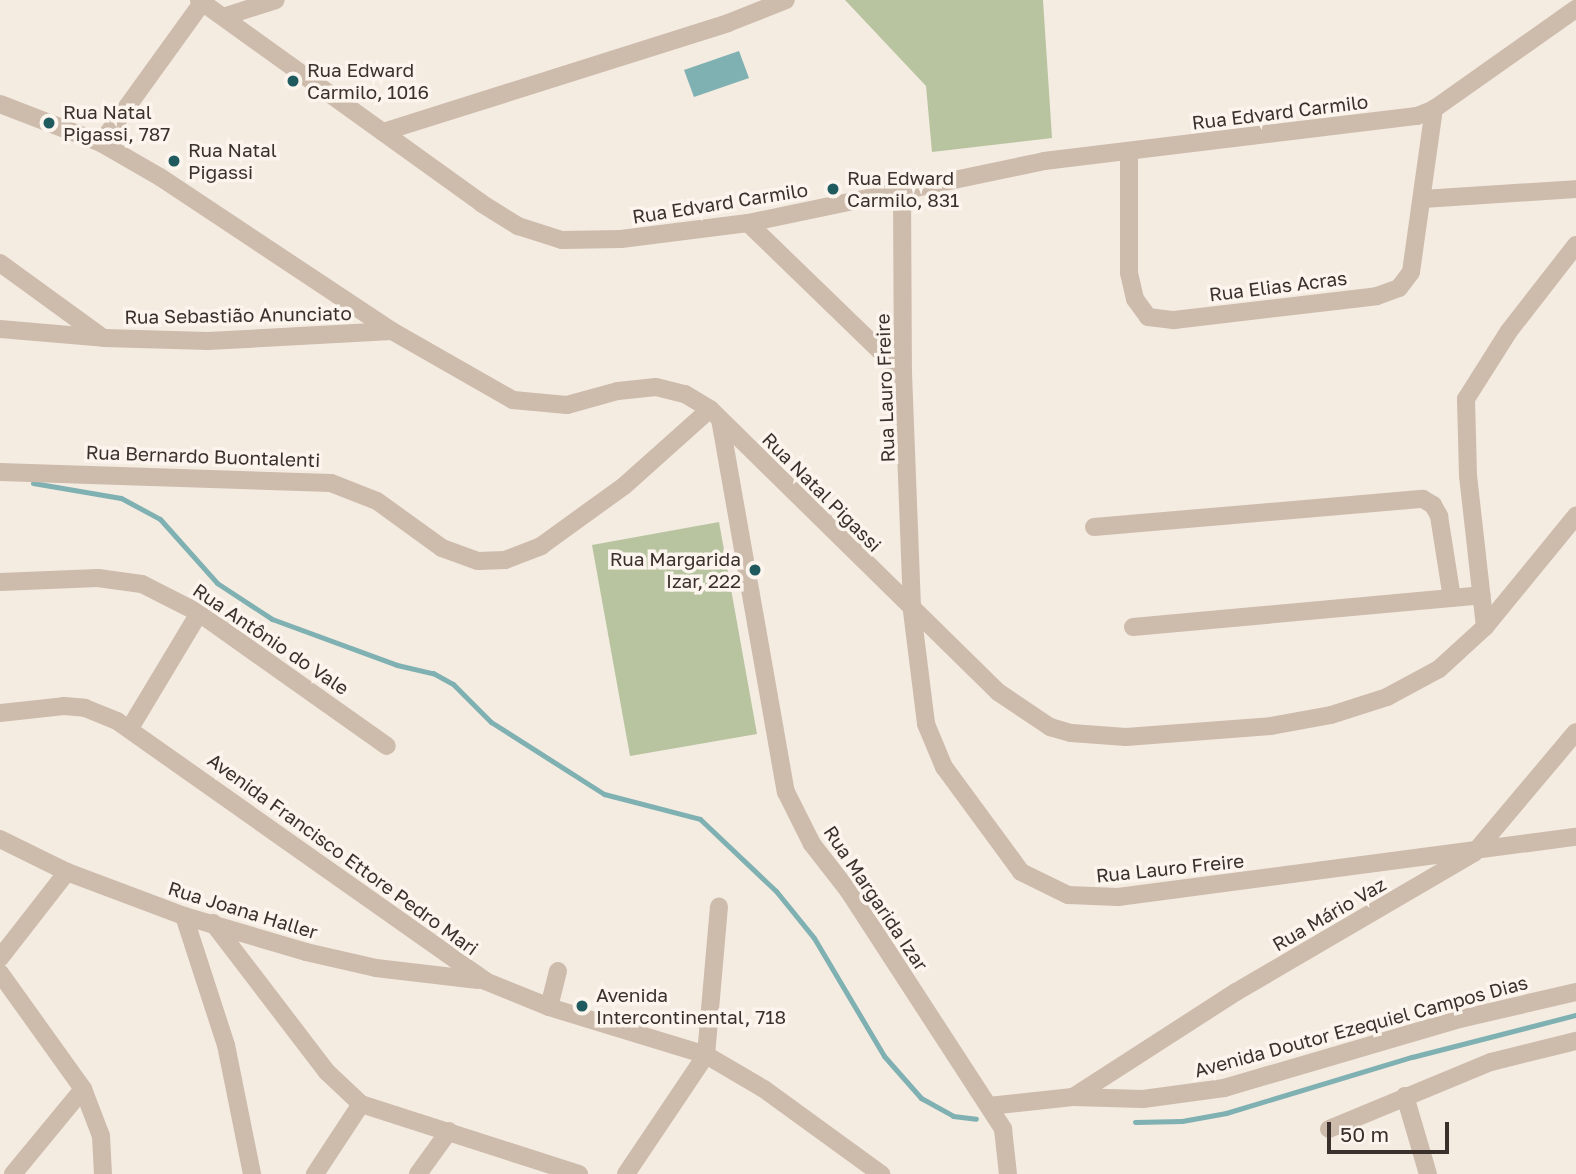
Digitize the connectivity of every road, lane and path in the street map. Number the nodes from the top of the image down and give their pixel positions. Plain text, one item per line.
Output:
1 (276, 0) edge
2 (786, 0) edge
3 (202, 1) edge
4 (1576, 9) edge
5 (226, 16) junction
6 (0, 104) edge
7 (1434, 109) junction
8 (383, 132) junction
9 (101, 143) junction
10 (1129, 151) junction
11 (1576, 189) edge
12 (902, 191) junction
13 (1423, 200) junction
14 (748, 223) junction
15 (1576, 245) edge
16 (0, 263) edge
17 (0, 328) edge
18 (392, 331) junction
19 (104, 338) junction
20 (903, 373) junction
21 (715, 414) junction
22 (0, 472) edge
23 (1576, 516) edge
24 (1094, 527) dead end
25 (0, 582) edge
26 (1482, 595) junction
27 (1452, 598) junction
28 (912, 611) junction
29 (199, 613) junction
30 (1133, 627) dead end
31 (1485, 627) junction
32 (0, 713) edge
33 (130, 728) junction
34 (1576, 732) edge
35 (387, 746) dead end
36 (1576, 837) edge
37 (0, 839) edge
38 (1474, 853) junction
39 (67, 872) junction
40 (719, 906) dead end
41 (184, 916) junction
42 (213, 923) junction
43 (0, 958) edge
44 (558, 971) dead end
45 (0, 973) edge
46 (485, 981) junction
47 (1576, 992) edge
48 (549, 1007) junction
49 (1576, 1041) edge
50 (706, 1055) junction
51 (82, 1088) junction
52 (1405, 1096) junction
53 (1073, 1097) junction
54 (361, 1104) junction
55 (989, 1106) junction
56 (1329, 1129) dead end
57 (449, 1131) junction
58 (13, 1174) edge
59 (103, 1174) edge
60 (252, 1174) edge
61 (315, 1174) edge
62 (418, 1174) edge
63 (579, 1174) edge
64 (626, 1174) edge
65 (881, 1174) edge
66 (1008, 1174) edge
67 (1428, 1174) edge

1 - 5 street
2 - 8 street
3 - 5 street, Rua Edvard Carmilo
3 - 9 street
4 - 7 street, Rua Edvard Carmilo
5 - 8 street, Rua Edvard Carmilo
6 - 9 street, Rua Natal Pigassi
7 - 10 street, Rua Edvard Carmilo
7 - 13 street, Rua Elias Acras
8 - 14 street, Rua Edvard Carmilo
9 - 18 street, Rua Natal Pigassi
10 - 12 street, Rua Edvard Carmilo
10 - 13 street, Rua Elias Acras
11 - 13 street
12 - 14 street, Rua Edvard Carmilo
12 - 20 street, Rua Lauro Freire
14 - 20 street
15 - 26 street
16 - 19 street
17 - 19 street, Rua Sebastião Anunciato
18 - 19 street, Rua Sebastião Anunciato
18 - 21 street, Rua Natal Pigassi
20 - 28 street, Rua Lauro Freire
21 - 22 street, Rua Bernardo Buontalenti
21 - 28 street, Rua Natal Pigassi
21 - 55 street, Rua Margarida Izar
23 - 31 street, Rua Natal Pigassi
24 - 27 street
25 - 29 street, Rua Antônio do Vale
26 - 27 street
26 - 31 street
27 - 30 street
28 - 31 street, Rua Natal Pigassi
28 - 38 street, Rua Lauro Freire
29 - 33 street
29 - 35 street, Rua Antônio do Vale
32 - 33 street, Avenida Francisco Ettore Pedro Mari
33 - 46 street, Avenida Francisco Ettore Pedro Mari
34 - 38 street, Rua Mário Vaz
36 - 38 street, Rua Lauro Freire
37 - 39 street, Rua Joana Haller
38 - 53 street, Rua Mário Vaz
39 - 41 street, Rua Joana Haller
39 - 43 street
40 - 50 street
41 - 42 street, Rua Joana Haller
41 - 60 street
42 - 46 street, Rua Joana Haller
42 - 54 street
44 - 48 street
45 - 51 street
46 - 48 street, Avenida Francisco Ettore Pedro Mari
47 - 53 street, Avenida Doutor Ezequiel Campos Dias
48 - 50 street, Avenida Francisco Ettore Pedro Mari
49 - 52 street
50 - 64 street
50 - 65 street, Avenida Francisco Ettore Pedro Mari
51 - 58 street
51 - 59 street
52 - 56 street
52 - 67 street
53 - 55 street, Avenida Doutor Ezequiel Campos Dias
54 - 57 street
54 - 61 street
55 - 66 street, Rua Margarida Izar
57 - 62 street
57 - 63 street

